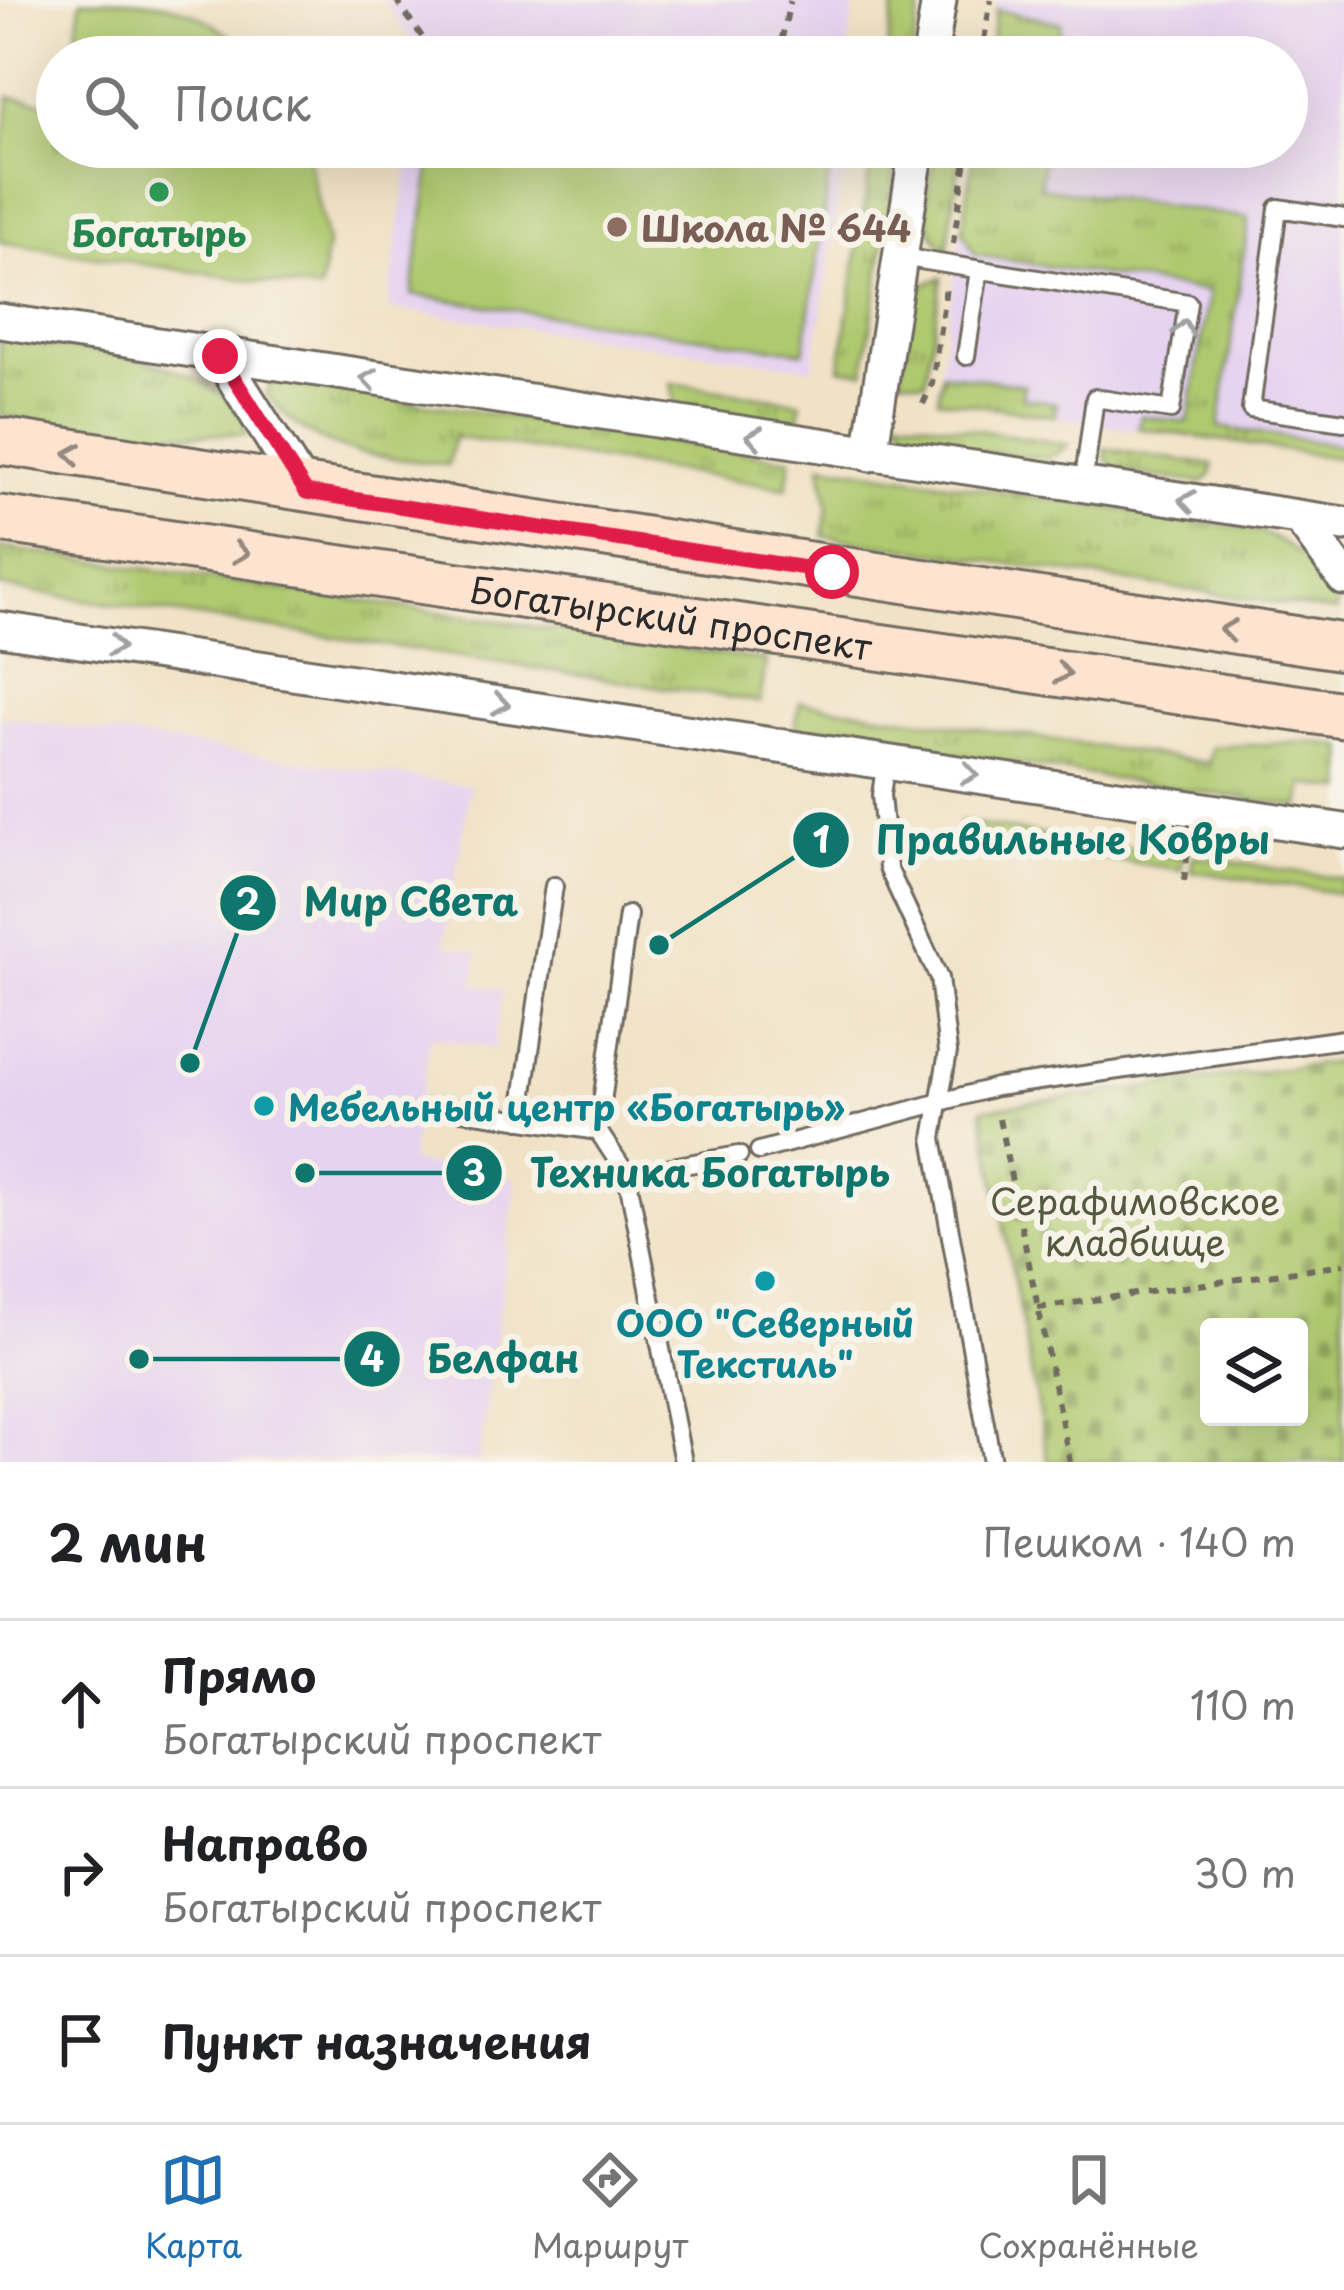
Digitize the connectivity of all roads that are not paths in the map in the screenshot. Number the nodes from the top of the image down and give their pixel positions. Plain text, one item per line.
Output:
1 (939, 0) edge
2 (933, 36) edge
3 (914, 168) edge
4 (1344, 218) edge
5 (901, 257) junction
6 (980, 270) junction
7 (0, 321) edge
8 (220, 356) junction
9 (966, 356) dead end
10 (1344, 422) edge
11 (0, 441) edge
12 (870, 454) junction
13 (1083, 485) junction
14 (306, 492) junction
15 (1300, 518) junction
16 (0, 519) edge
17 (1344, 524) edge
18 (1344, 578) edge
19 (0, 629) edge
20 (1344, 647) edge
21 (1344, 715) edge
22 (886, 761) junction
23 (1344, 831) edge
24 (554, 886) dead end
25 (628, 915) dead end
26 (1344, 1039) edge
27 (939, 1103) junction
28 (448, 1109) dead end
29 (520, 1120) junction
30 (598, 1132) junction
31 (759, 1151) dead end
32 (739, 1155) dead end
33 (627, 1174) junction
34 (682, 1462) edge
35 (992, 1462) edge

1 - 2 street
3 - 5 street
4 - 10 lane
5 - 6 lane
5 - 12 street
6 - 9 lane
13 -> 6 lane
7 - 8 street
12 -> 8 street
8 - 14 street
14 -> 11 main road, Богатырский проспект
12 - 13 street
15 -> 13 street
20 -> 14 main road, Богатырский проспект
15 - 17 street
15 - 18 street
16 -> 21 main road, Богатырский проспект
19 -> 22 street
22 -> 23 street
22 - 27 lane
24 - 29 lane
25 - 30 lane
26 - 27 lane
27 - 31 lane
27 - 35 lane
28 - 29 lane
29 - 30 lane
30 - 33 lane
32 - 33 lane
33 - 34 lane

